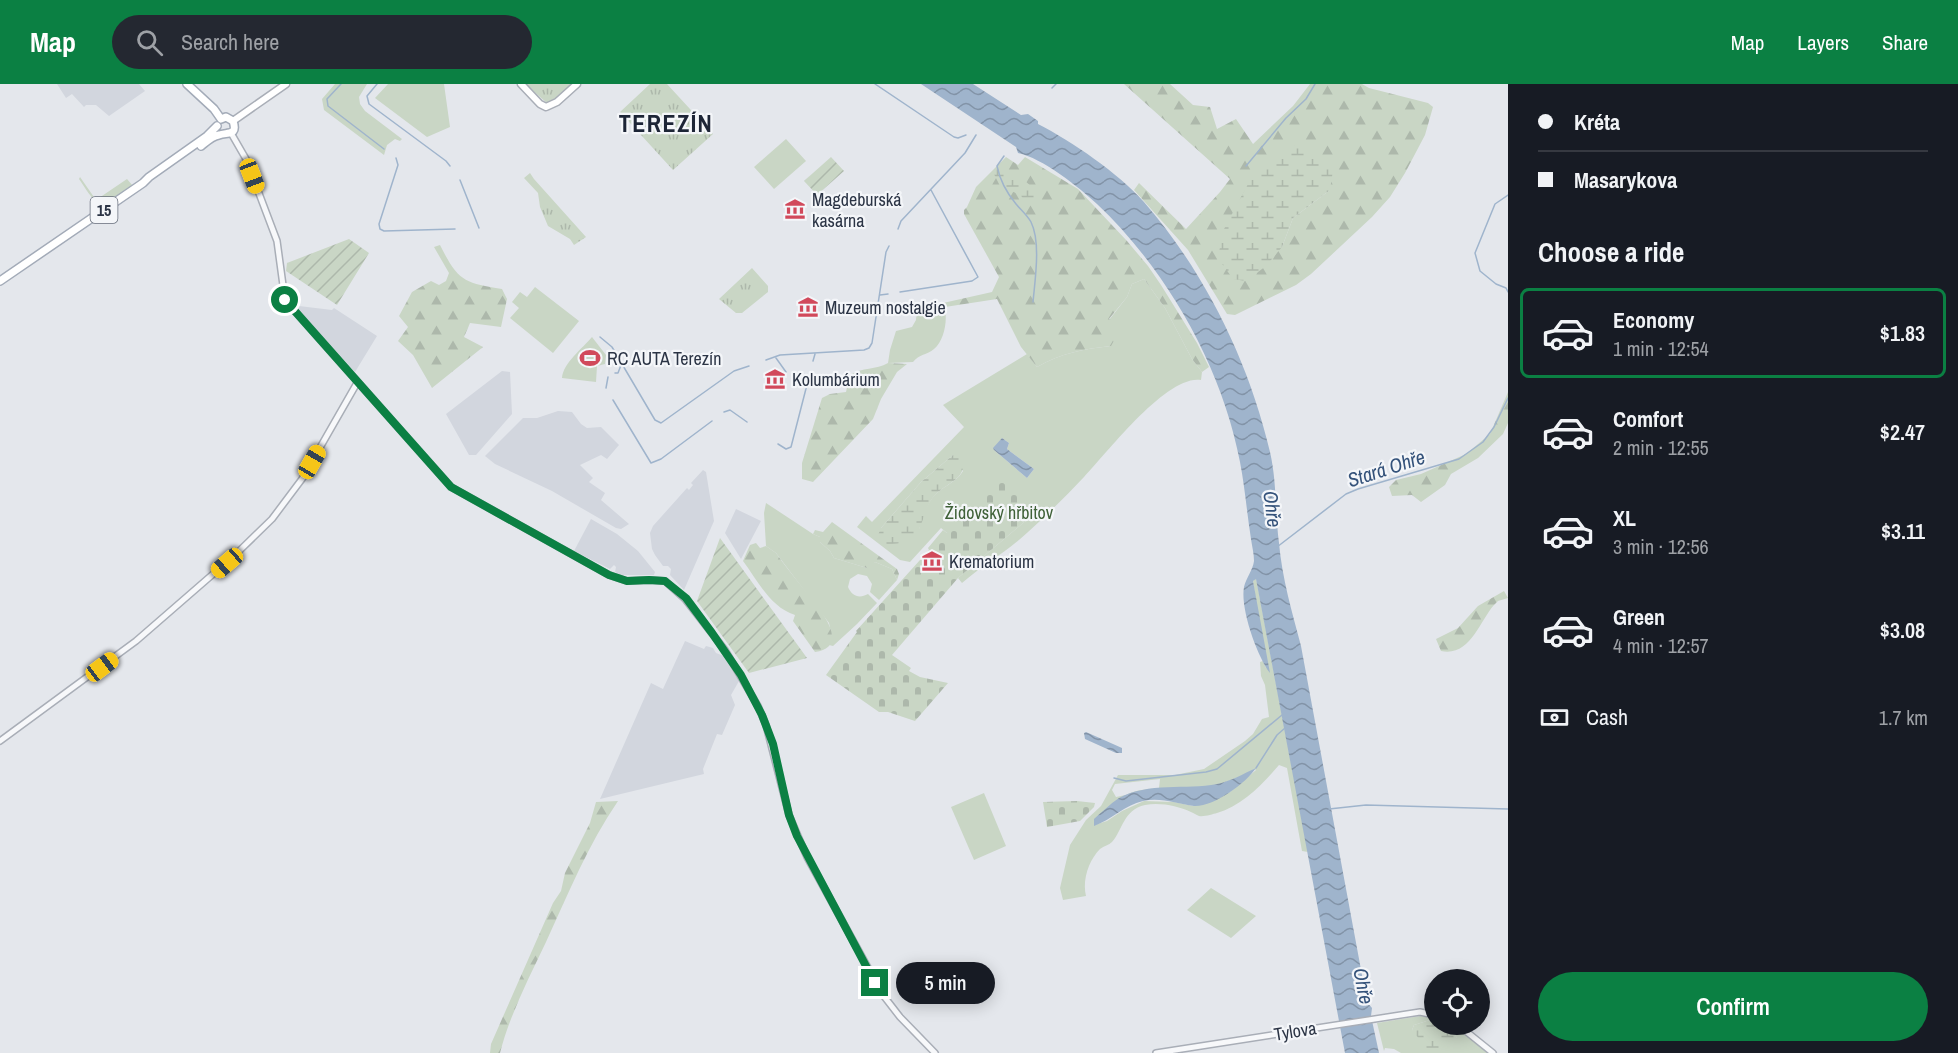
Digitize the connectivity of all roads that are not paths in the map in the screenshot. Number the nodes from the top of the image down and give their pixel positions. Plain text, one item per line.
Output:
1 (187, 84) edge
2 (286, 84) edge
3 (521, 84) edge
4 (577, 84) edge
5 (233, 121) junction
6 (219, 122) junction
7 (231, 133) junction
8 (222, 134) junction
9 (143, 183) junction
10 (0, 281) edge
11 (357, 383) junction
12 (0, 741) edge
13 (1424, 1013) edge
14 (1470, 1035) edge
15 (935, 1053) edge
16 (1156, 1053) edge
17 (1492, 1053) edge

1 - 6 main road
2 - 5 main road
3 - 4 main road
5 - 6 main road
5 - 7 main road
6 - 8 main road
6 - 9 main road, 15
7 - 8 main road, 15
7 - 11 street
8 - 9 main road, 15
9 - 10 main road, 15
11 - 12 street
11 - 15 street
13 - 16 street, Tylova
14 - 17 street

